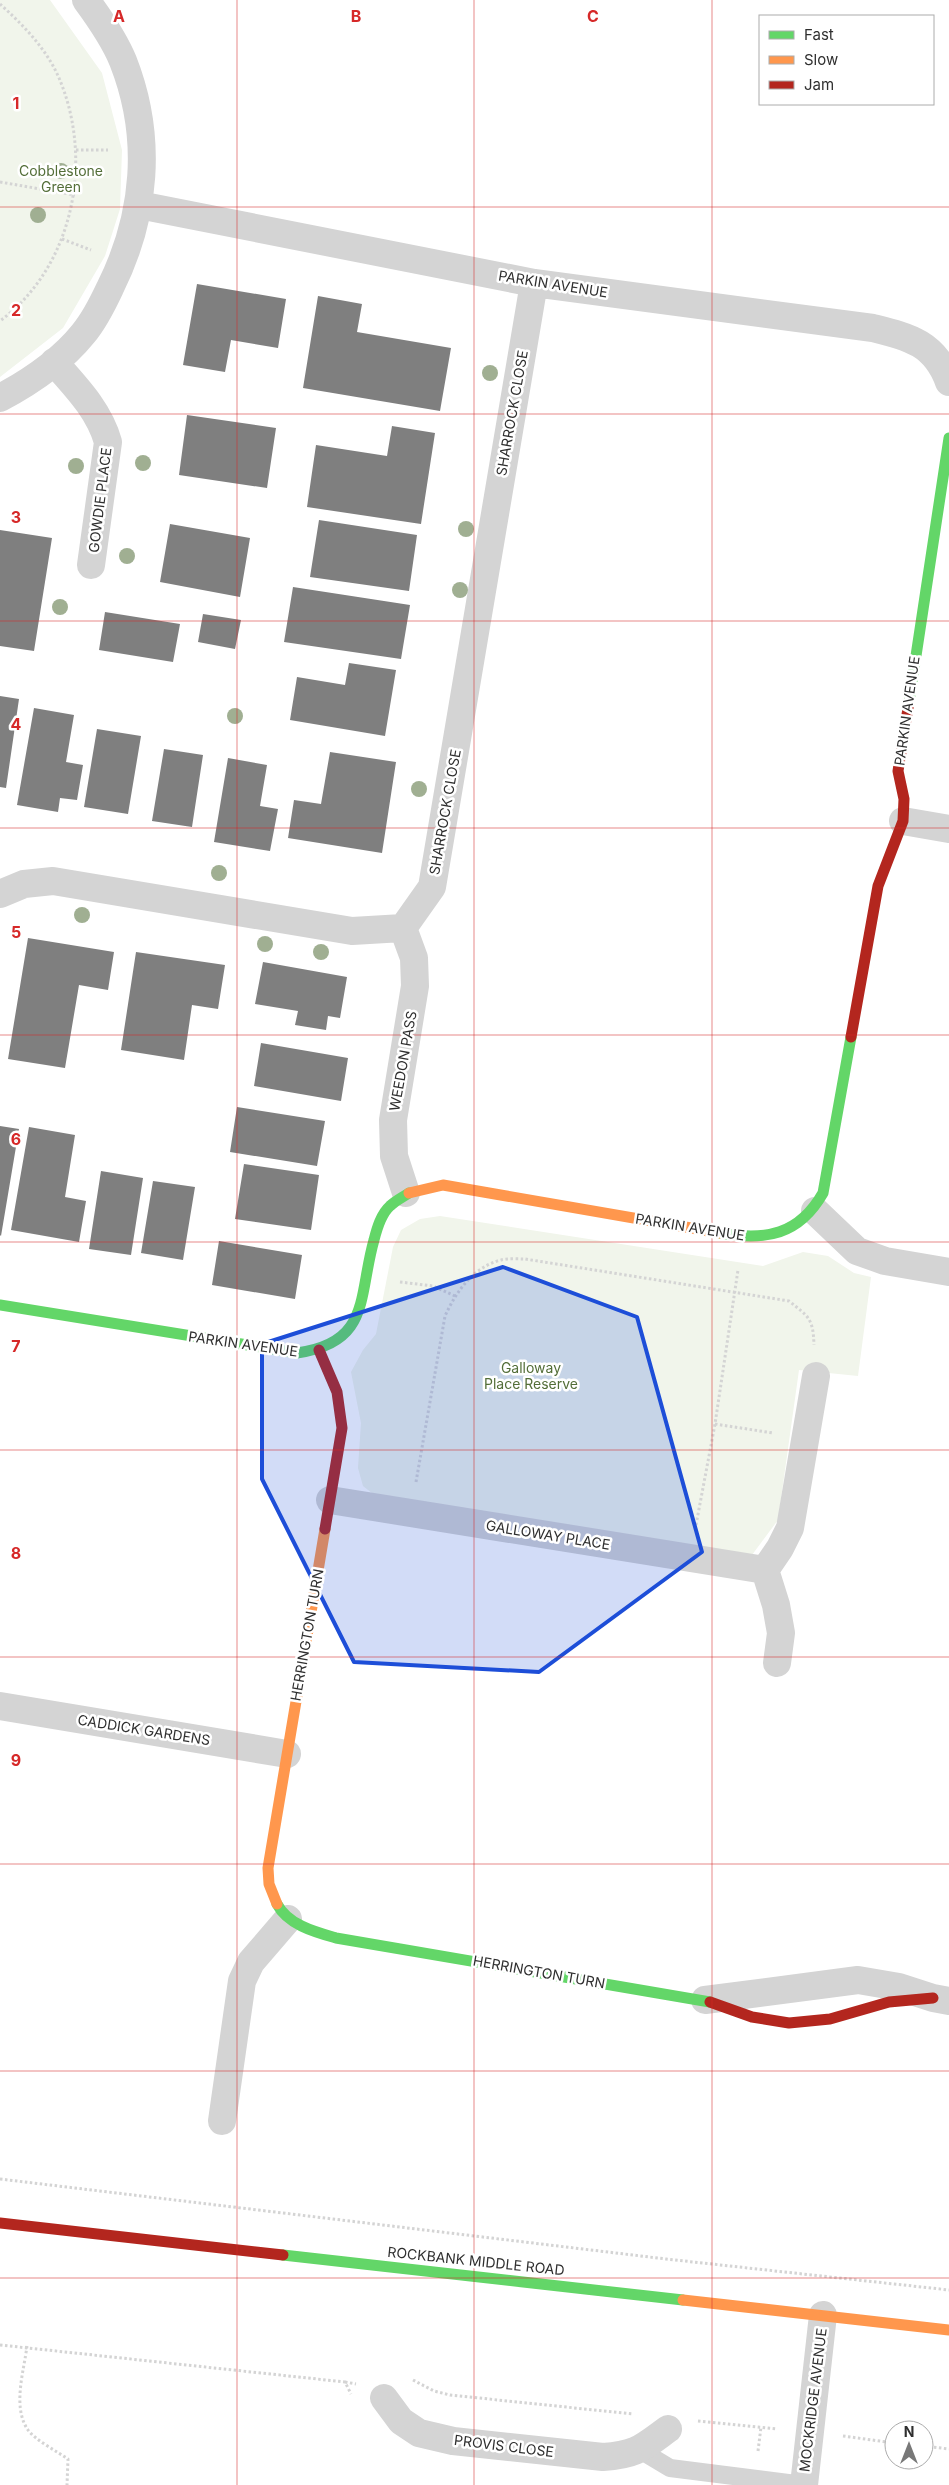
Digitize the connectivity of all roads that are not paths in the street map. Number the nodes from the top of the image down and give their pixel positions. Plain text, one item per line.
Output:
1 (86, 0) edge
2 (139, 205) junction
3 (534, 283) junction
4 (54, 362) junction
5 (948, 374) edge
6 (0, 398) edge
7 (949, 438) edge
8 (91, 565) dead end
9 (903, 821) junction
10 (949, 829) edge
11 (0, 894) edge
12 (403, 928) junction
13 (406, 1194) junction
14 (815, 1211) junction
15 (949, 1272) edge
16 (0, 1305) edge
17 (319, 1350) junction
18 (816, 1376) road end
19 (330, 1500) junction
20 (765, 1570) junction
21 (777, 1663) dead end
22 (0, 1706) edge
23 (287, 1754) junction
24 (288, 1919) junction
25 (705, 2000) junction
26 (941, 2000) edge
27 (222, 2121) dead end
28 (0, 2223) edge
29 (824, 2315) junction
30 (949, 2330) edge
31 (373, 2391) road end
32 (668, 2429) dead end
33 (640, 2450) junction
34 (804, 2485) edge

1 - 2 street
2 - 3 street, PARKIN AVENUE
2 - 4 street
3 - 5 street, PARKIN AVENUE
3 - 12 street, SHARROCK CLOSE
4 - 6 street
4 - 8 street, GOWDIE PLACE
7 - 9 street, PARKIN AVENUE
9 - 10 street
9 - 14 street, PARKIN AVENUE
11 - 12 street
12 - 13 street, WEEDON PASS
13 - 14 street, PARKIN AVENUE
13 - 17 street, PARKIN AVENUE
14 - 15 street
16 - 17 street, PARKIN AVENUE
17 - 19 street, HERRINGTON TURN
18 - 20 street
19 - 20 street, GALLOWAY PLACE
19 - 23 street, HERRINGTON TURN
20 - 21 street
22 - 23 street, CADDICK GARDENS
23 - 24 street, HERRINGTON TURN
24 - 25 street, HERRINGTON TURN
24 - 27 street
25 - 26 street, HERRINGTON TURN
25 - 26 street, HERRINGTON TURN
28 - 29 street, ROCKBANK MIDDLE ROAD
29 - 30 street, ROCKBANK MIDDLE ROAD
29 - 34 street, MOCKRIDGE AVENUE
31 - 33 street, PROVIS CLOSE
32 - 33 street, PROVIS CLOSE
33 - 34 lane

